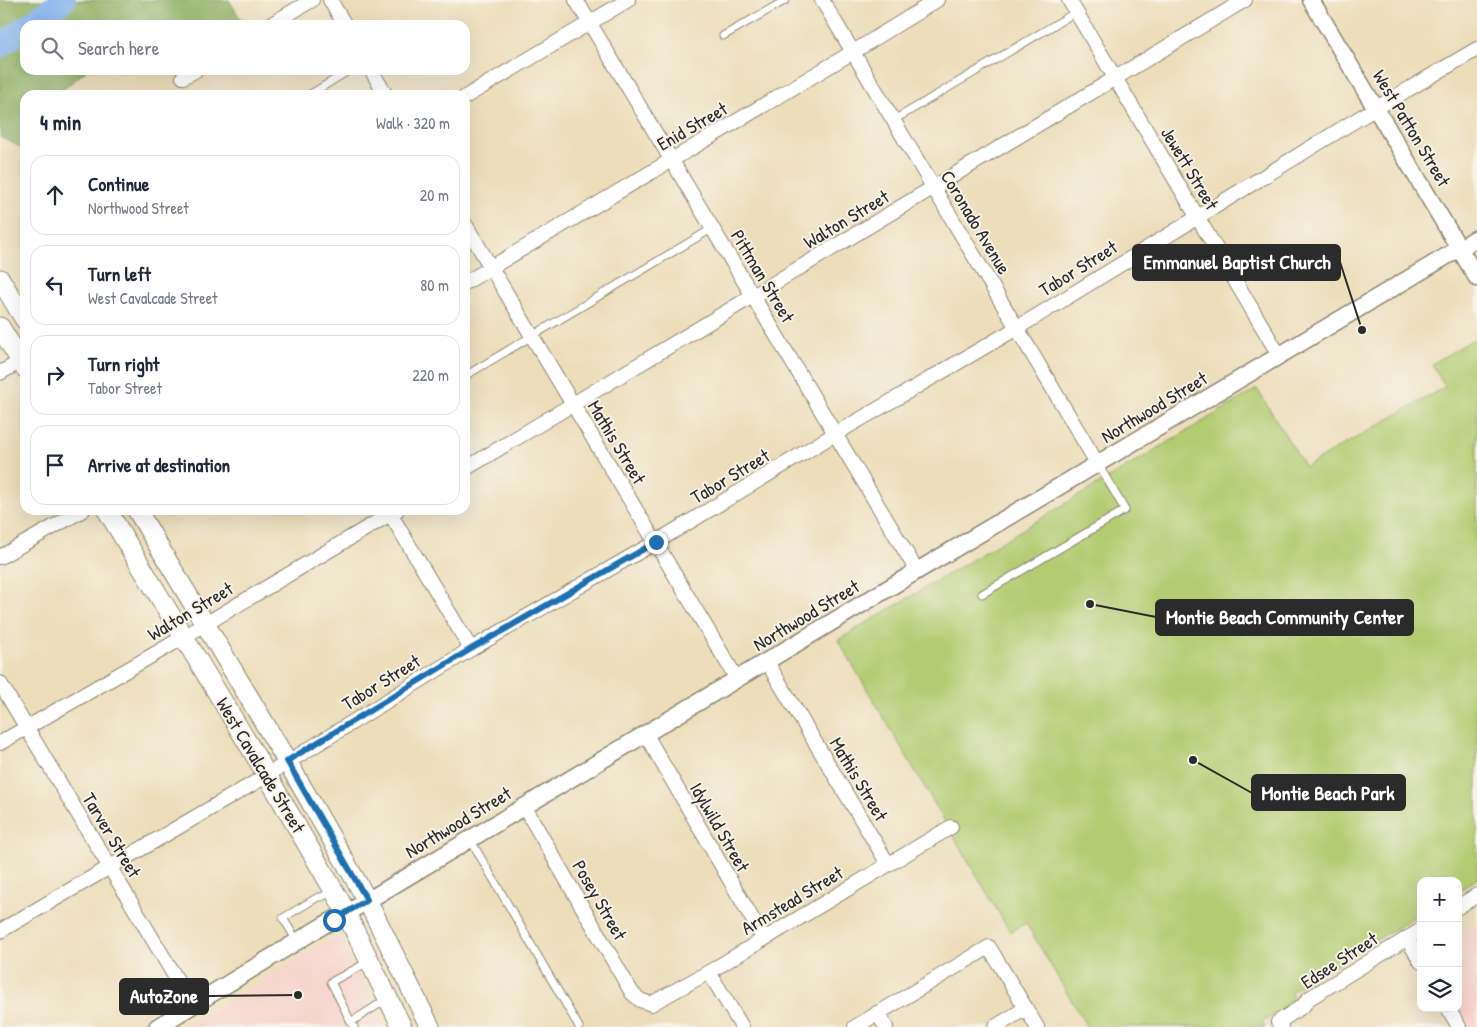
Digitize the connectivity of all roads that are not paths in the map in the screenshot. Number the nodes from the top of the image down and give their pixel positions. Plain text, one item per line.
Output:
1 (312, 0) edge
2 (330, 0) edge
3 (576, 0) edge
4 (628, 0) edge
5 (786, 0) edge
6 (822, 0) edge
7 (937, 0) edge
8 (1245, 0) edge
9 (1311, 0) edge
10 (1072, 6) edge
11 (278, 20) edge
12 (342, 20) edge
13 (590, 23) junction
14 (723, 36) dead end
15 (1477, 49) edge
16 (854, 52) junction
17 (188, 75) edge
18 (342, 75) edge
19 (374, 75) edge
20 (183, 78) dead end
21 (1115, 78) junction
22 (316, 90) edge
23 (383, 90) edge
24 (470, 94) edge
25 (1376, 108) junction
26 (894, 120) junction
27 (672, 159) junction
28 (934, 187) junction
29 (1197, 216) junction
30 (713, 228) junction
31 (470, 232) edge
32 (1477, 238) edge
33 (1460, 248) junction
34 (491, 267) junction
35 (1477, 278) edge
36 (0, 279) edge
37 (470, 279) edge
38 (754, 297) junction
39 (20, 312) edge
40 (0, 327) edge
41 (1017, 328) junction
42 (532, 336) junction
43 (1279, 355) junction
44 (20, 357) edge
45 (20, 365) edge
46 (0, 373) edge
47 (470, 373) edge
48 (573, 405) junction
49 (835, 434) junction
50 (1097, 463) junction
51 (470, 466) edge
52 (74, 515) edge
53 (110, 515) edge
54 (140, 515) edge
55 (385, 515) edge
56 (394, 515) edge
57 (656, 542) junction
58 (0, 557) edge
59 (917, 571) junction
60 (982, 594) dead end
61 (205, 624) junction
62 (184, 636) junction
63 (471, 649) junction
64 (767, 662) junction
65 (737, 679) junction
66 (0, 683) edge
67 (26, 727) junction
68 (645, 733) junction
69 (0, 742) edge
70 (287, 761) junction
71 (267, 775) junction
72 (524, 806) junction
73 (952, 826) dead end
74 (470, 838) junction
75 (888, 864) junction
76 (109, 866) junction
77 (334, 890) junction
78 (1477, 896) edge
79 (367, 900) junction
80 (1462, 905) edge
81 (347, 913) junction
82 (0, 931) edge
83 (1417, 932) edge
84 (764, 938) junction
85 (1407, 938) junction
86 (297, 941) junction
87 (1417, 955) edge
88 (370, 961) junction
89 (709, 972) junction
90 (388, 999) junction
91 (651, 1004) joint
92 (192, 1005) junction
93 (1026, 1008) junction
94 (1450, 1012) edge
95 (877, 1013) junction
96 (176, 1022) edge
97 (1279, 1024) edge
98 (353, 1025) edge
99 (157, 1027) edge
100 (402, 1027) edge
101 (430, 1027) edge
102 (579, 1027) edge
103 (742, 1027) edge
104 (855, 1027) edge
105 (886, 1027) edge
106 (995, 1027) edge
107 (1037, 1027) edge
108 (1459, 1027) edge

1 - 11 street
2 - 12 street
3 - 13 street, Pittman Street
4 - 13 street
5 - 14 lane
6 - 16 street, Coronado Avenue
7 - 16 street, Enid Street
8 - 21 street, Walton Street
9 - 25 street, West Patton Street
10 - 21 street, Jewett Street
10 - 26 lane
13 - 24 street
13 - 27 street, Pittman Street
15 - 25 street, Tabor Street
16 - 26 street, Coronado Avenue
16 - 27 street, Enid Street
17 - 20 street
18 - 22 lane
19 - 23 street
21 - 28 street, Walton Street
21 - 29 street, Jewett Street
25 - 29 street, Tabor Street
25 - 33 street, West Patton Street
26 - 28 street, Coronado Avenue
27 - 30 street, Pittman Street
27 - 34 street, Enid Street
28 - 38 street, Walton Street
28 - 41 street, Coronado Avenue
29 - 41 street, Tabor Street
29 - 43 street, Jewett Street
30 - 38 street, Pittman Street
30 - 42 lane
31 - 34 street, Mathis Street
32 - 33 street, Northwood Street
33 - 35 street, West Patton Street
33 - 43 street, Northwood Street
34 - 37 street, Enid Street
34 - 42 street, Mathis Street
36 - 39 main road
38 - 48 street, Walton Street
38 - 49 street, Pittman Street
40 - 44 main road
41 - 49 street, Tabor Street
41 - 50 street, Coronado Avenue
42 - 47 lane
42 - 48 street, Mathis Street
43 - 50 street, Northwood Street
45 - 46 street
48 - 51 street, Walton Street
48 - 57 street, Mathis Street
49 - 57 street, Tabor Street
49 - 59 street, Pittman Street
50 - 59 street, Northwood Street
50 - 60 lane
52 - 58 street
53 - 62 main road, West Cavalcade Street
54 - 61 main road, West Cavalcade Street
55 - 61 street, Walton Street
56 - 63 street
57 - 63 street, Tabor Street
57 - 65 street, Mathis Street
59 - 64 street, Northwood Street
61 - 62 street, Walton Street
61 - 70 main road, West Cavalcade Street
62 - 67 street, Walton Street
62 - 71 main road, West Cavalcade Street
63 - 70 street, Tabor Street
64 - 65 street, Northwood Street
64 - 75 street, Mathis Street
65 - 68 street, Northwood Street
66 - 67 street, Tarver Street
67 - 69 street, Walton Street
67 - 76 street, Tarver Street
68 - 72 street, Northwood Street
68 - 84 street, Idylwild Street
70 - 71 street, Tabor Street
70 - 79 main road, West Cavalcade Street
71 - 76 street, Tabor Street
71 - 77 main road, West Cavalcade Street
72 - 74 street, Northwood Street
72 - 91 street, Posey Street
73 - 75 street, Armstead Street
74 - 79 street, Northwood Street
74 - 102 lane
75 - 84 street, Armstead Street
76 - 82 street, Tabor Street
76 - 92 street, Tarver Street
77 - 81 main road, West Cavalcade Street
77 - 86 lane
78 - 80 street
79 - 81 street, Northwood Street
79 - 101 main road, West Cavalcade Street
81 - 86 street, Northwood Street
81 - 88 main road, West Cavalcade Street
83 - 85 street, Edsee Street
84 - 89 street, Armstead Street
85 - 87 street
85 - 97 street, Edsee Street
86 - 92 street, Northwood Street
88 - 90 main road, West Cavalcade Street
88 - 98 lane
89 - 91 street, Armstead Street
89 - 103 street
90 - 98 lane
90 - 100 main road, West Cavalcade Street
92 - 96 street, Northwood Street
93 - 95 street
93 - 106 street
93 - 107 street
94 - 108 street
95 - 104 street
95 - 105 street
96 - 99 street, Northwood Street

